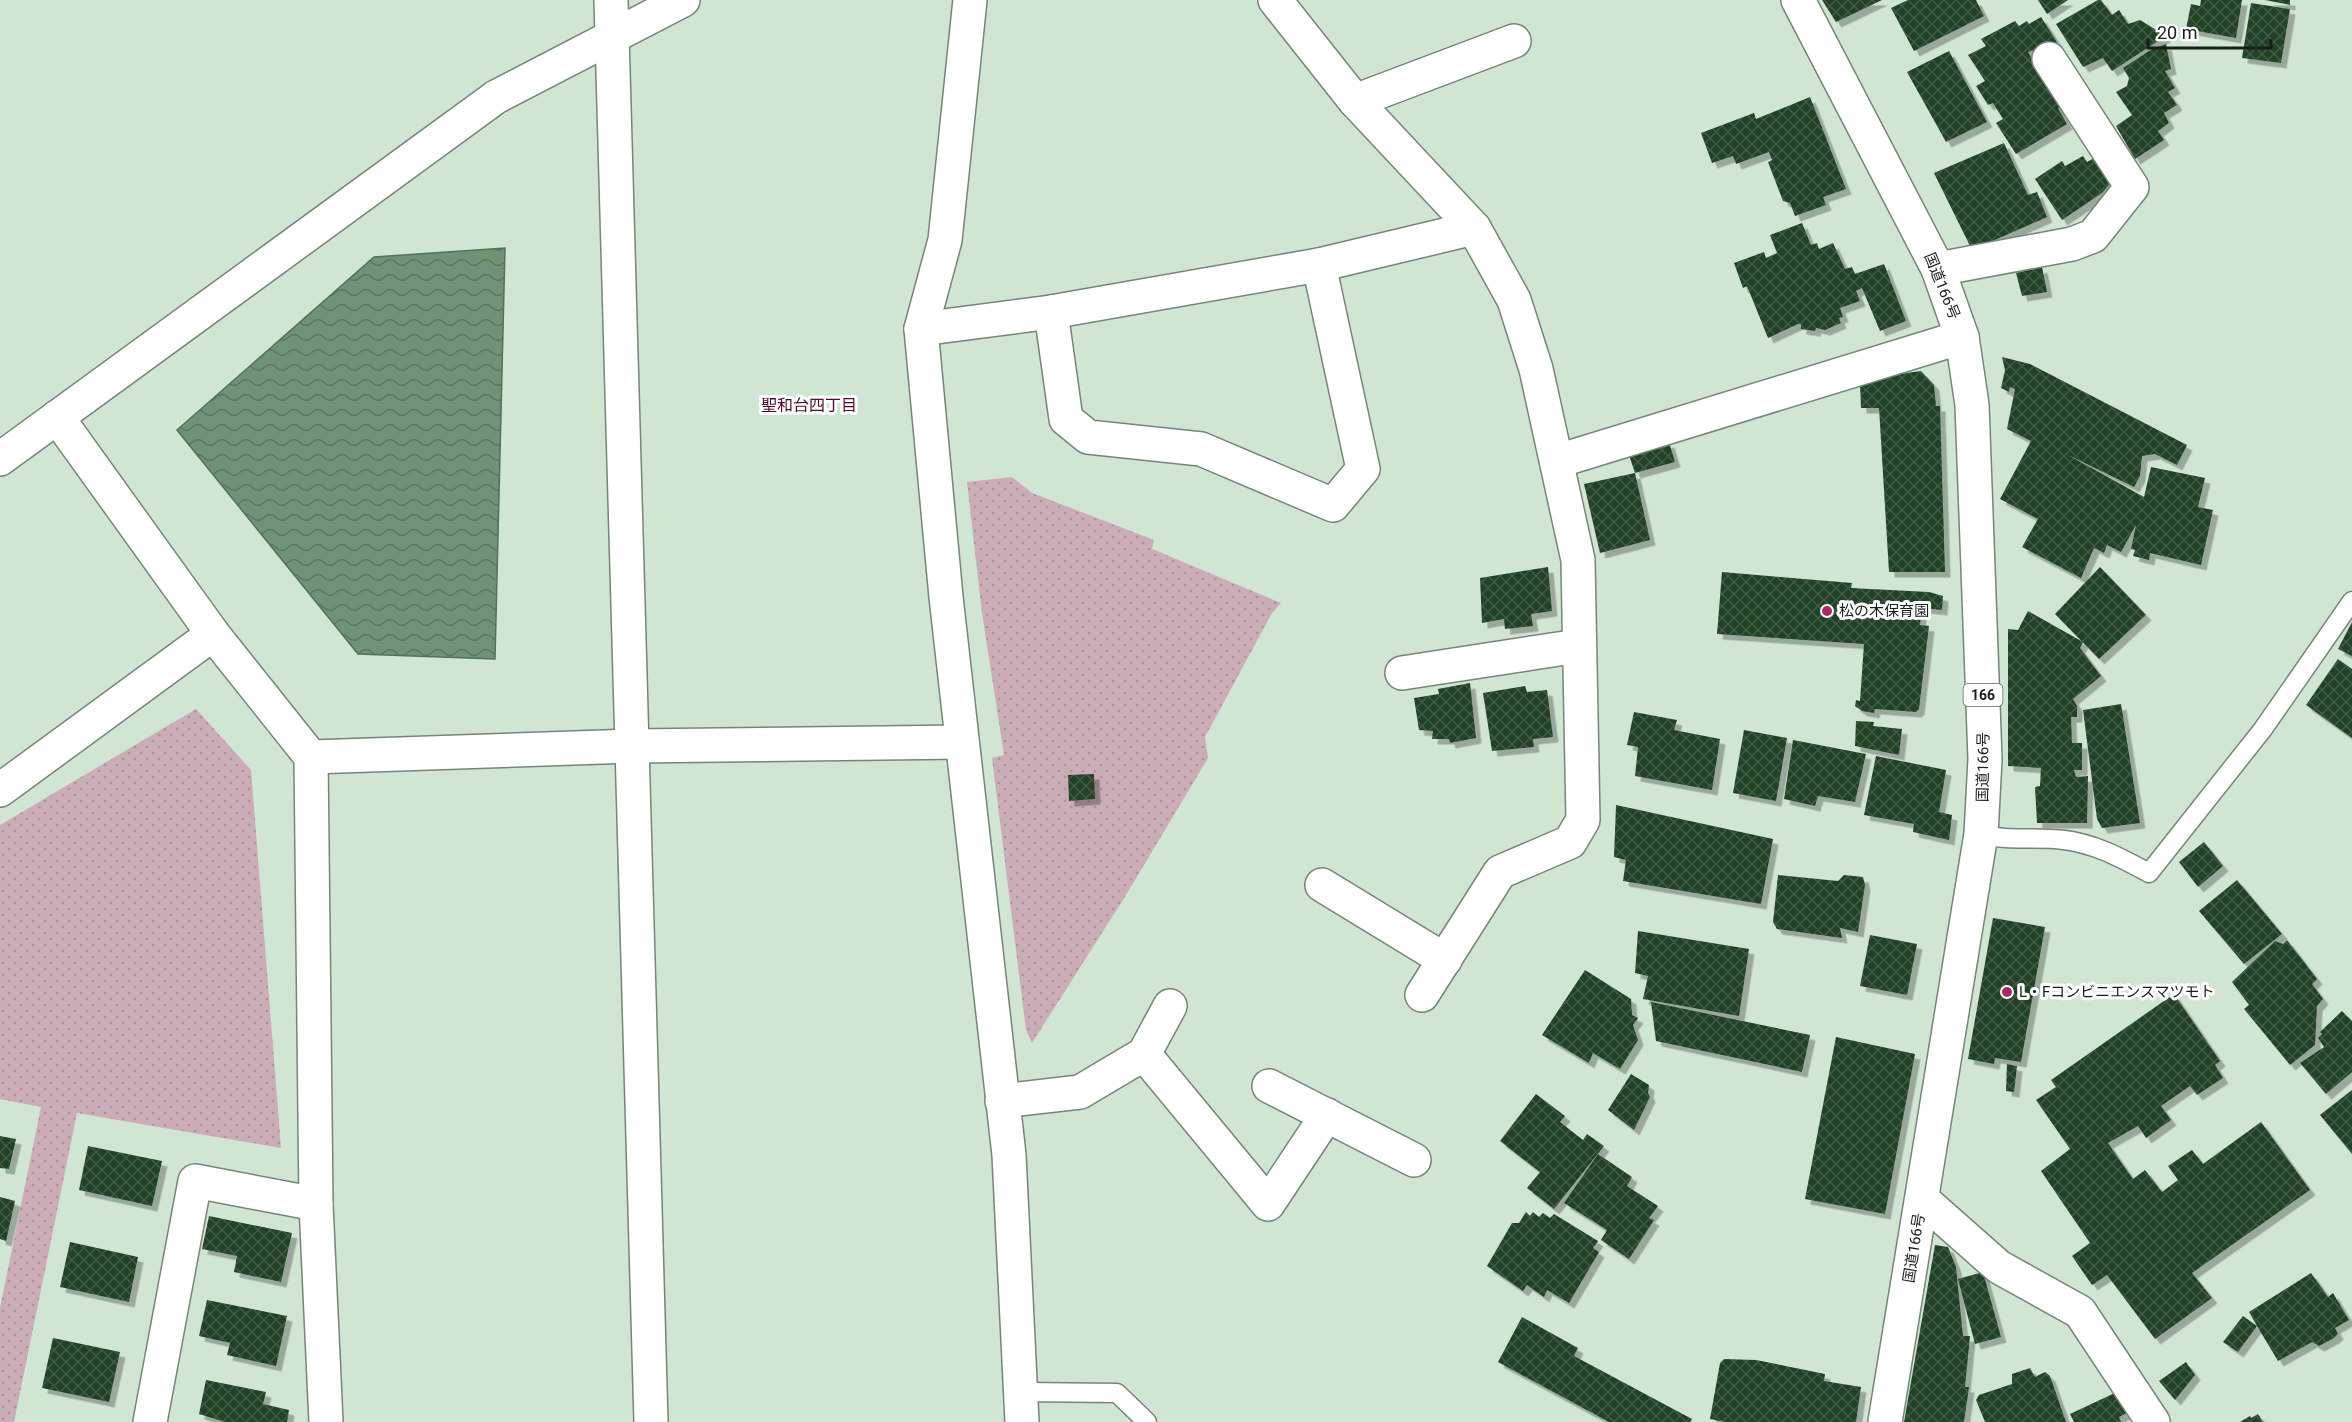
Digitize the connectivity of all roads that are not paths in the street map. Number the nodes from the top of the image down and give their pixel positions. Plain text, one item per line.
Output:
1 (610, 0) edge
2 (683, 0) edge
3 (970, 0) edge
4 (1275, 0) edge
5 (1798, 0) edge
6 (611, 38) junction
7 (1514, 40) dead end
8 (2049, 59) dead end
9 (1354, 101) junction
10 (1474, 228) junction
11 (1319, 265) junction
12 (1938, 269) junction
13 (1052, 312) junction
14 (921, 329) junction
15 (1962, 337) junction
16 (57, 417) junction
17 (0, 459) edge
18 (1558, 461) junction
19 (2352, 601) edge
20 (213, 634) junction
21 (1578, 646) junction
22 (1402, 672) dead end
23 (962, 742) junction
24 (632, 746) junction
25 (311, 758) junction
26 (0, 790) edge
27 (1981, 834) junction
28 (1322, 885) dead end
29 (1445, 960) junction
30 (1422, 995) dead end
31 (1170, 1006) dead end
32 (1144, 1054) junction
33 (1269, 1086) dead end
34 (1002, 1101) junction
35 (1327, 1115) junction
36 (1414, 1160) dead end
37 (1922, 1199) junction
38 (316, 1204) junction
39 (1021, 1407) edge
40 (150, 1422) edge
41 (326, 1422) edge
42 (651, 1422) edge
43 (1147, 1422) edge
44 (1885, 1422) edge
45 (2153, 1422) edge

1 - 6 main road
2 - 6 main road
3 - 14 main road
4 - 9 main road
5 - 12 main road, 国道166号 / 166
6 - 16 main road
6 - 24 main road
7 - 9 main road
8 - 12 main road
9 - 10 main road
10 - 11 main road
10 - 18 main road
11 - 13 main road
11 - 13 main road
12 - 15 main road, 国道166号 / 166
13 - 14 main road
14 - 23 main road
15 - 18 main road
15 - 27 main road, 国道166号 / 166
16 - 17 main road
16 - 20 main road
18 - 21 main road
19 - 27 lane
20 - 25 main road
20 - 26 main road
21 - 22 main road
21 - 29 main road
23 - 24 main road
23 - 34 main road
24 - 25 main road
24 - 42 main road
25 - 38 main road
27 - 37 main road, 国道166号 / 166
28 - 29 main road
29 - 30 main road
31 - 32 main road
32 - 34 main road
32 - 35 main road
33 - 35 main road
34 - 39 main road
35 - 36 main road
37 - 44 main road, 国道166号 / 166
37 - 45 main road
38 - 40 main road
38 - 41 main road
39 - 43 lane

